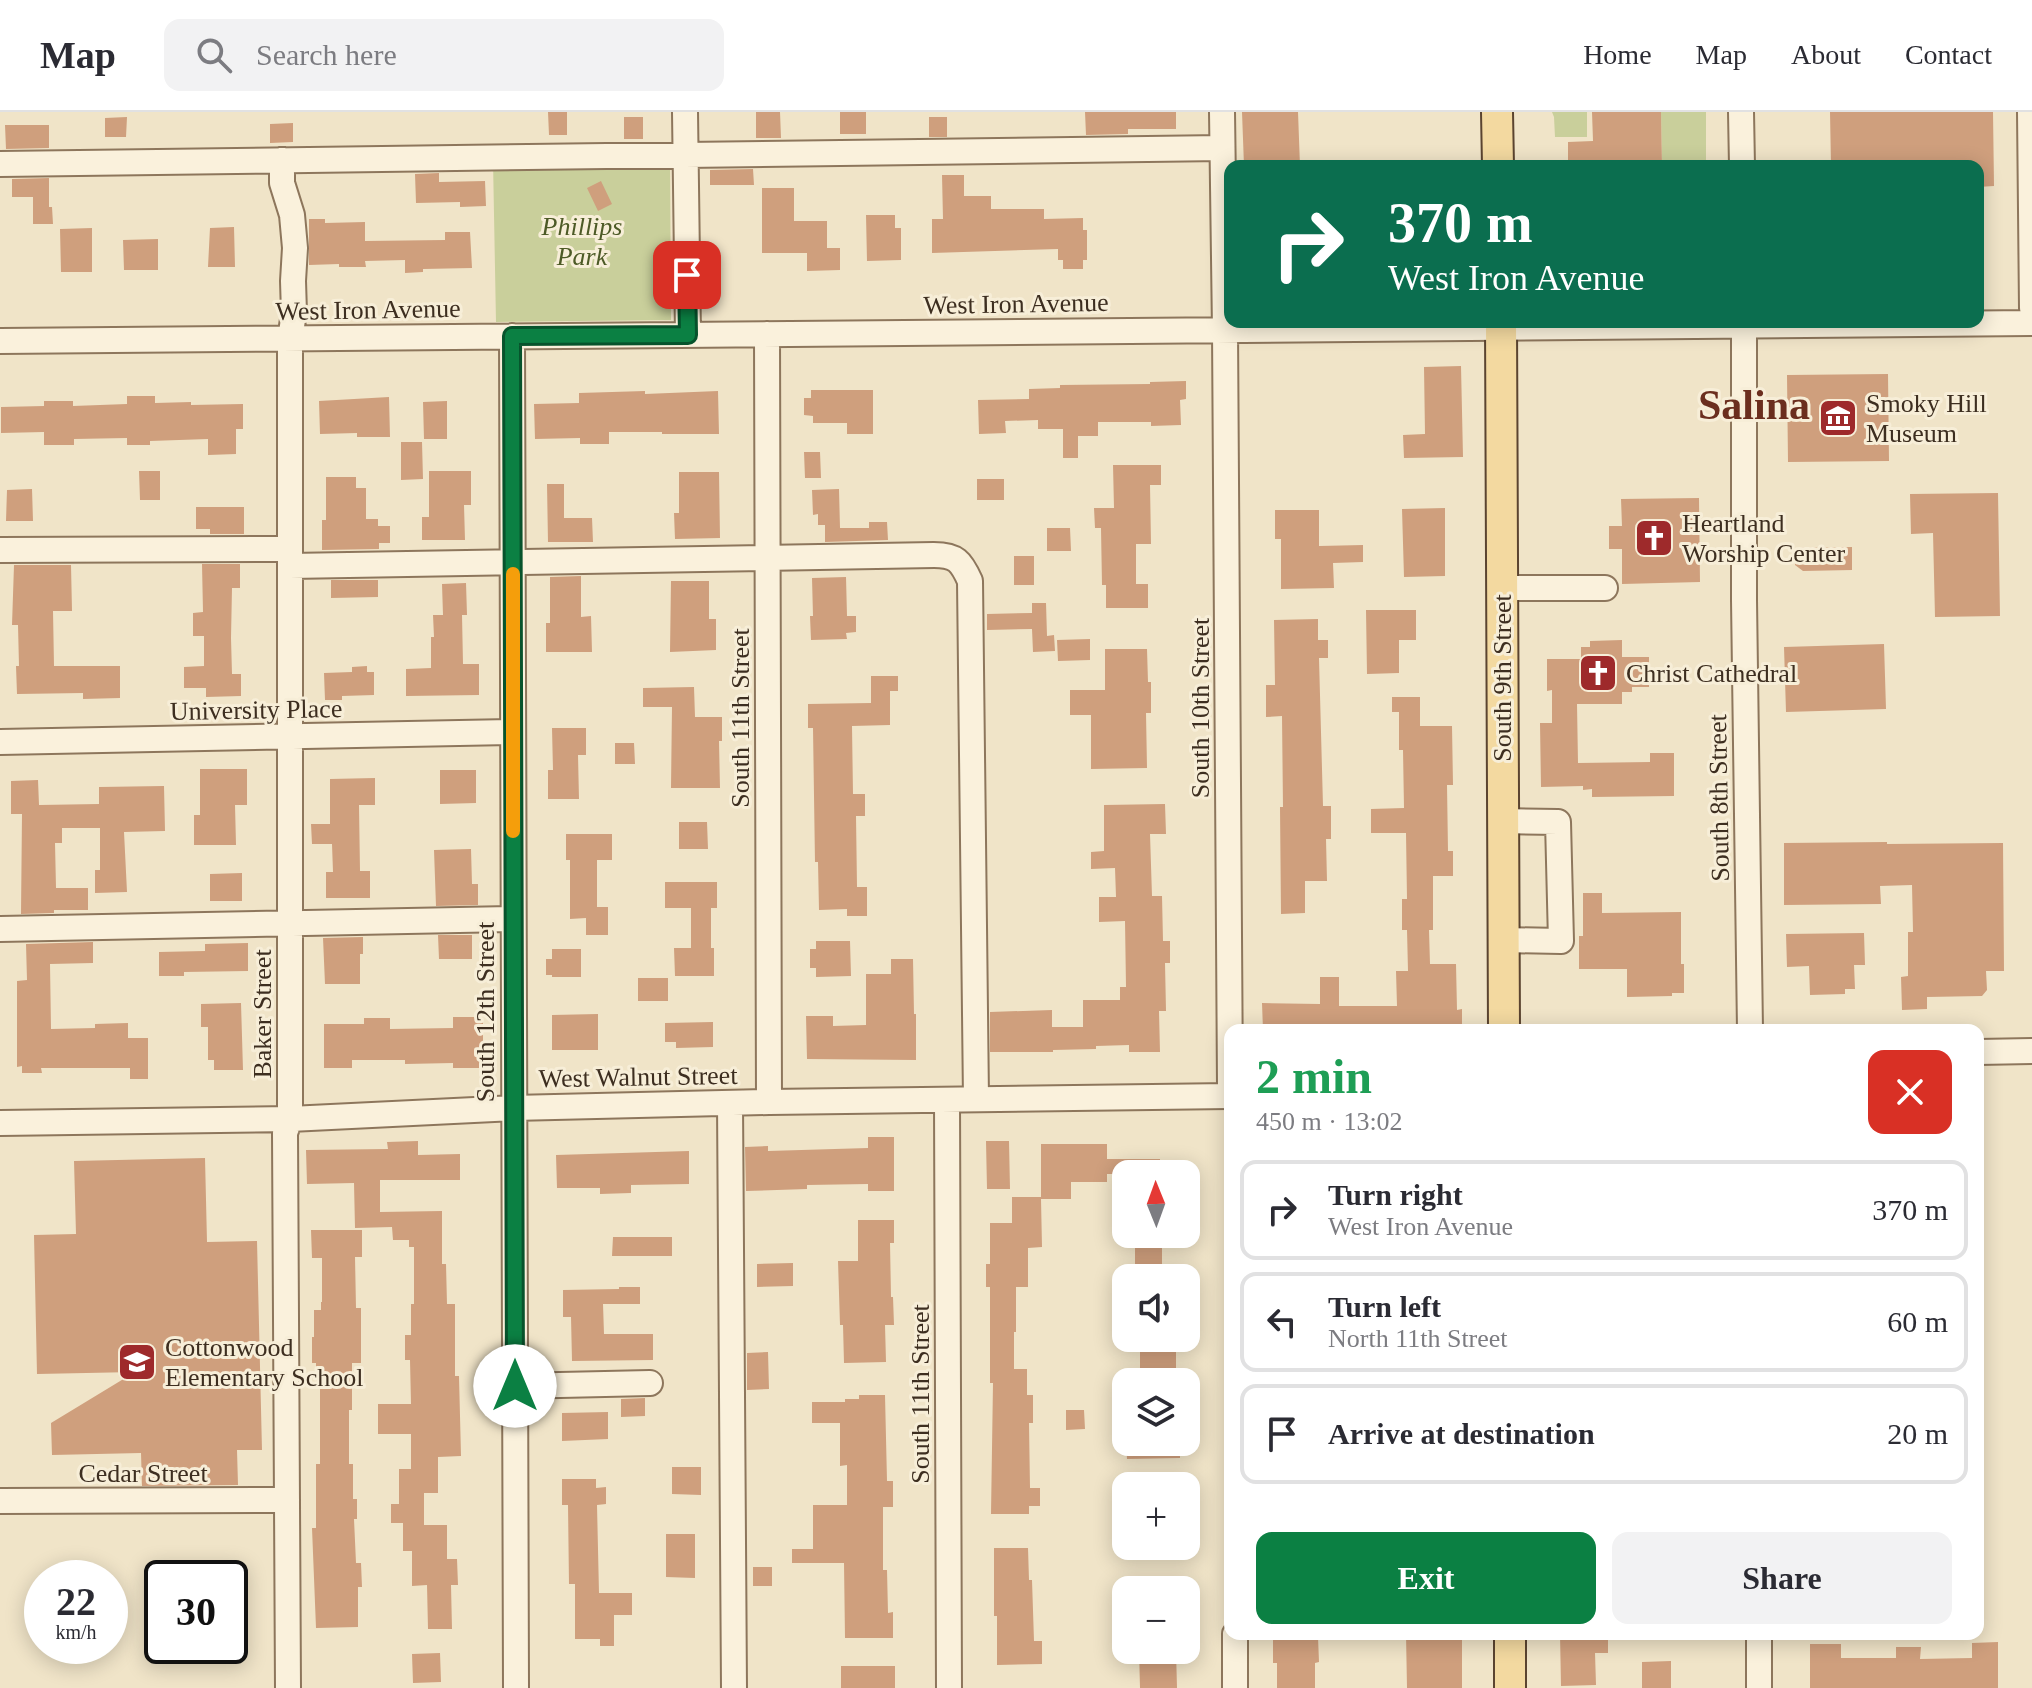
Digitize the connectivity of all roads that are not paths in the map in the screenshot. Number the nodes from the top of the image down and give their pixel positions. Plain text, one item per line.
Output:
1 (685, 112) edge
2 (1222, 112) edge
3 (1497, 112) edge
4 (1741, 112) edge
5 (2030, 112) edge
6 (1222, 148) junction
7 (686, 155) junction
8 (282, 160) junction
9 (1498, 160) edge
10 (1742, 160) edge
11 (0, 164) edge
12 (1224, 269) edge
13 (2032, 308) edge
14 (1984, 323) edge
15 (2032, 323) edge
16 (1317, 328) edge
17 (1501, 328) edge
18 (1744, 328) edge
19 (1225, 330) junction
20 (767, 334) junction
21 (688, 335) junction
22 (512, 336) junction
23 (290, 339) junction
24 (0, 341) edge
25 (0, 550) edge
26 (290, 557) junction
27 (767, 558) junction
28 (513, 563) junction
29 (1502, 588) junction
30 (1605, 588) dead end
31 (513, 732) junction
32 (290, 737) junction
33 (0, 742) edge
34 (1503, 821) junction
35 (513, 919) junction
36 (290, 924) junction
37 (0, 929) edge
38 (1503, 940) junction
39 (1230, 1024) edge
40 (1504, 1024) edge
41 (1750, 1024) edge
42 (2032, 1051) edge
43 (1984, 1052) edge
44 (1224, 1096) edge
45 (976, 1099) junction
46 (947, 1100) junction
47 (769, 1102) junction
48 (730, 1103) junction
49 (513, 1108) junction
50 (290, 1119) junction
51 (0, 1123) edge
52 (650, 1383) dead end
53 (515, 1386) junction
54 (287, 1500) junction
55 (0, 1501) edge
56 (1235, 1640) edge
57 (1510, 1640) edge
58 (1759, 1640) edge
59 (288, 1688) edge
60 (516, 1688) edge
61 (734, 1688) edge
62 (949, 1688) edge
63 (1235, 1688) edge
64 (1510, 1688) edge
65 (1759, 1688) edge

1 - 7 street
2 - 6 street, South 10th Street
3 - 9 main road
4 - 10 street
5 - 13 street
6 - 7 street
6 - 12 street, South 10th Street
7 - 8 street
7 - 21 street
8 - 11 street
8 - 23 street, Baker Street
14 - 15 street, West Iron Avenue
16 - 19 street, West Iron Avenue
17 - 29 main road, South 9th Street
18 - 41 street, South 8th Street
19 - 20 street, West Iron Avenue
19 - 39 street, South 10th Street
20 - 21 street, West Iron Avenue
20 - 27 street, South 11th Street
21 - 22 street, West Iron Avenue
22 - 23 street, West Iron Avenue
22 - 28 street, South 12th Street
23 - 24 street, West Iron Avenue
23 - 26 street, Baker Street
25 - 26 street
26 - 28 street
26 - 32 street, Baker Street
27 - 28 street
27 - 45 street
27 - 47 street, South 11th Street
28 - 31 street, South 12th Street
29 - 30 street
29 - 34 main road, South 9th Street
31 - 32 street, University Place
31 - 35 street, South 12th Street
32 - 33 street, University Place
32 - 36 street, Baker Street
34 - 38 main road, South 9th Street
34 - 38 street
35 - 36 street
35 - 49 street, South 12th Street
36 - 37 street
36 - 50 street, Baker Street
38 - 40 main road, South 9th Street
42 - 43 street
44 - 45 street, West Walnut Street
45 - 46 street, West Walnut Street
46 - 47 street, West Walnut Street
46 - 62 street, South 11th Street
47 - 48 street, West Walnut Street
48 - 49 street, West Walnut Street
48 - 61 street
49 - 50 street, West Walnut Street
49 - 53 street, South 12th Street
50 - 51 street, West Walnut Street
50 - 54 street, Baker Street
52 - 53 street
53 - 60 street, South 12th Street
54 - 55 street, Cedar Street
54 - 59 street, Baker Street
56 - 63 street
57 - 64 main road
58 - 65 street

